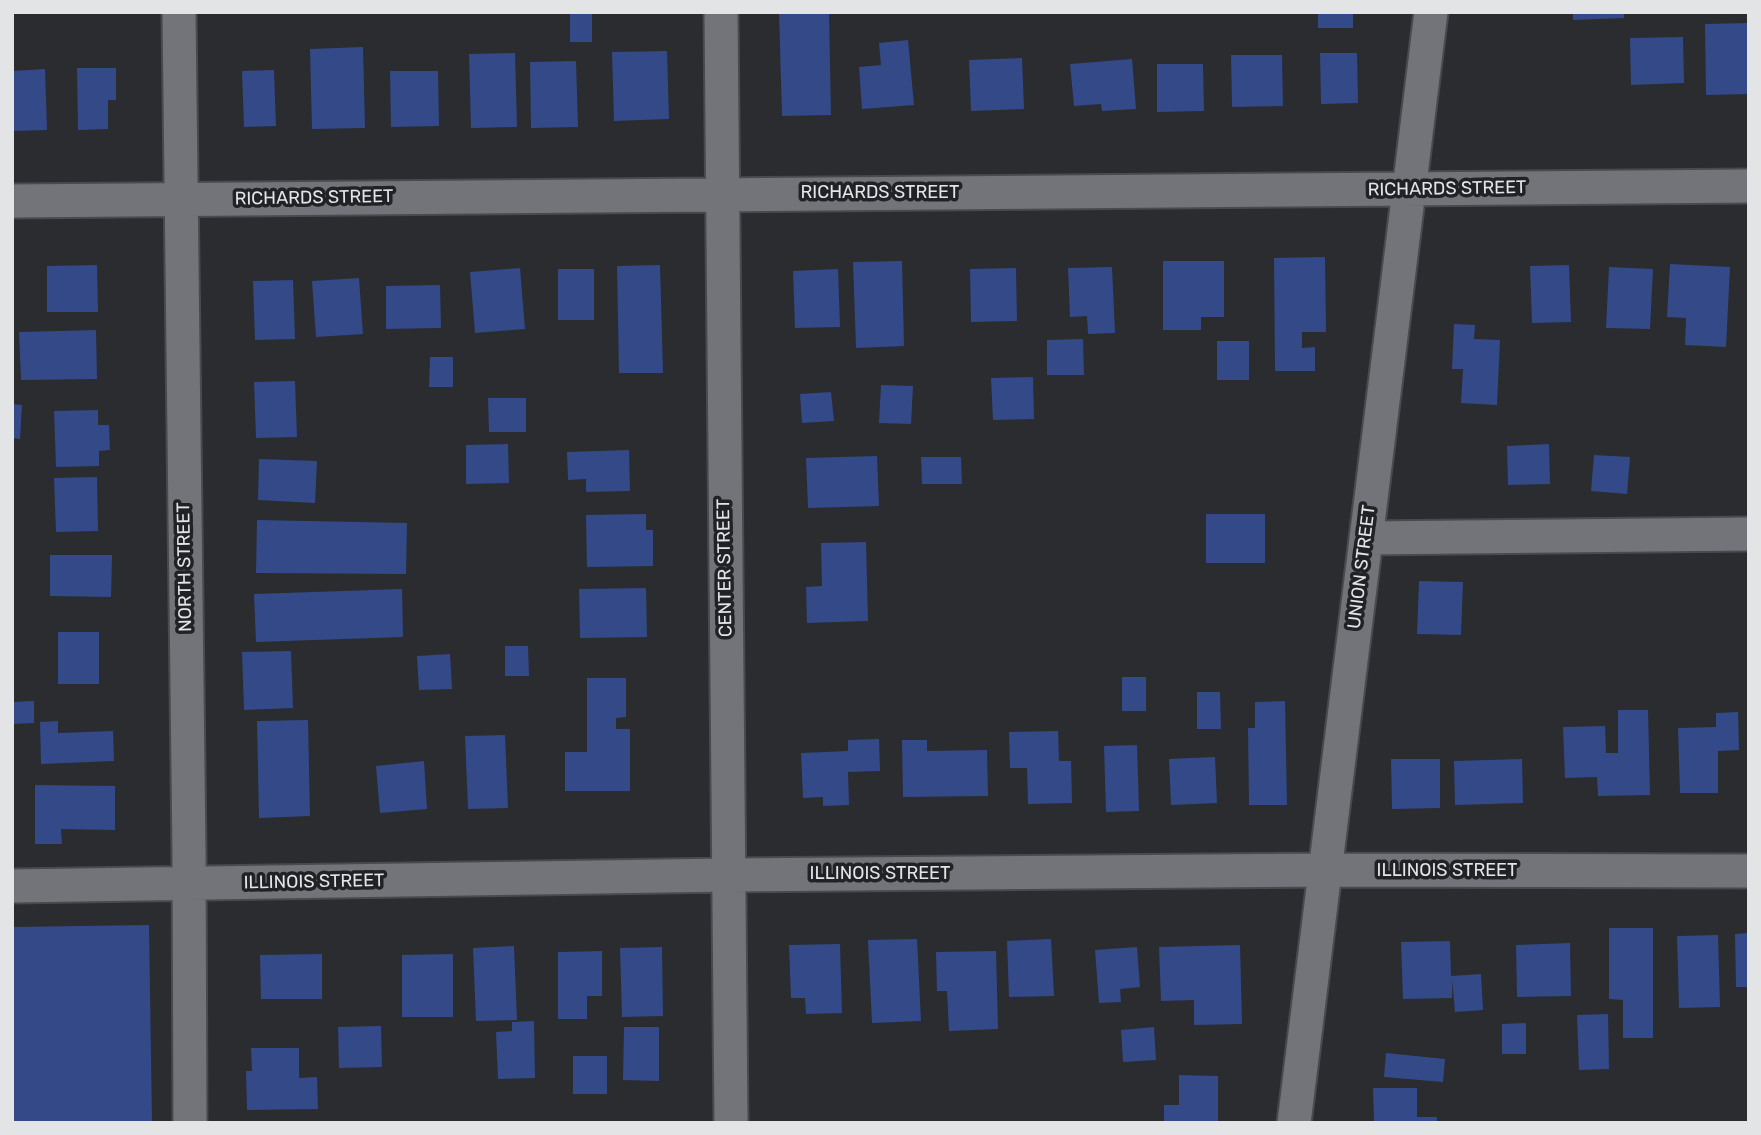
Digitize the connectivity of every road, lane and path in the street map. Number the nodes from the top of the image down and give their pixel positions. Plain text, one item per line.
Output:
1 (179, 12) edge
2 (721, 12) edge
3 (1431, 12) edge
4 (1749, 186) edge
5 (1409, 190) junction
6 (722, 194) junction
7 (181, 200) junction
8 (12, 201) edge
9 (1749, 534) edge
10 (1366, 538) junction
11 (1324, 870) junction
12 (1749, 872) edge
13 (728, 875) junction
14 (188, 884) junction
15 (12, 886) edge
16 (190, 1123) edge
17 (731, 1123) edge
18 (1294, 1123) edge

1 - 7 street, NORTH STREET
2 - 6 street, CENTER STREET
3 - 5 street, UNION STREET
4 - 5 street, RICHARDS STREET
5 - 6 street, RICHARDS STREET
5 - 10 street, UNION STREET
6 - 7 street, RICHARDS STREET
6 - 13 street, CENTER STREET
7 - 8 street, RICHARDS STREET
7 - 14 street, NORTH STREET
9 - 10 street
10 - 11 street, UNION STREET
11 - 12 street, ILLINOIS STREET
11 - 13 street, ILLINOIS STREET
11 - 18 street, UNION STREET
13 - 14 street, ILLINOIS STREET
13 - 17 street, CENTER STREET
14 - 15 street, ILLINOIS STREET
14 - 16 street, NORTH STREET

